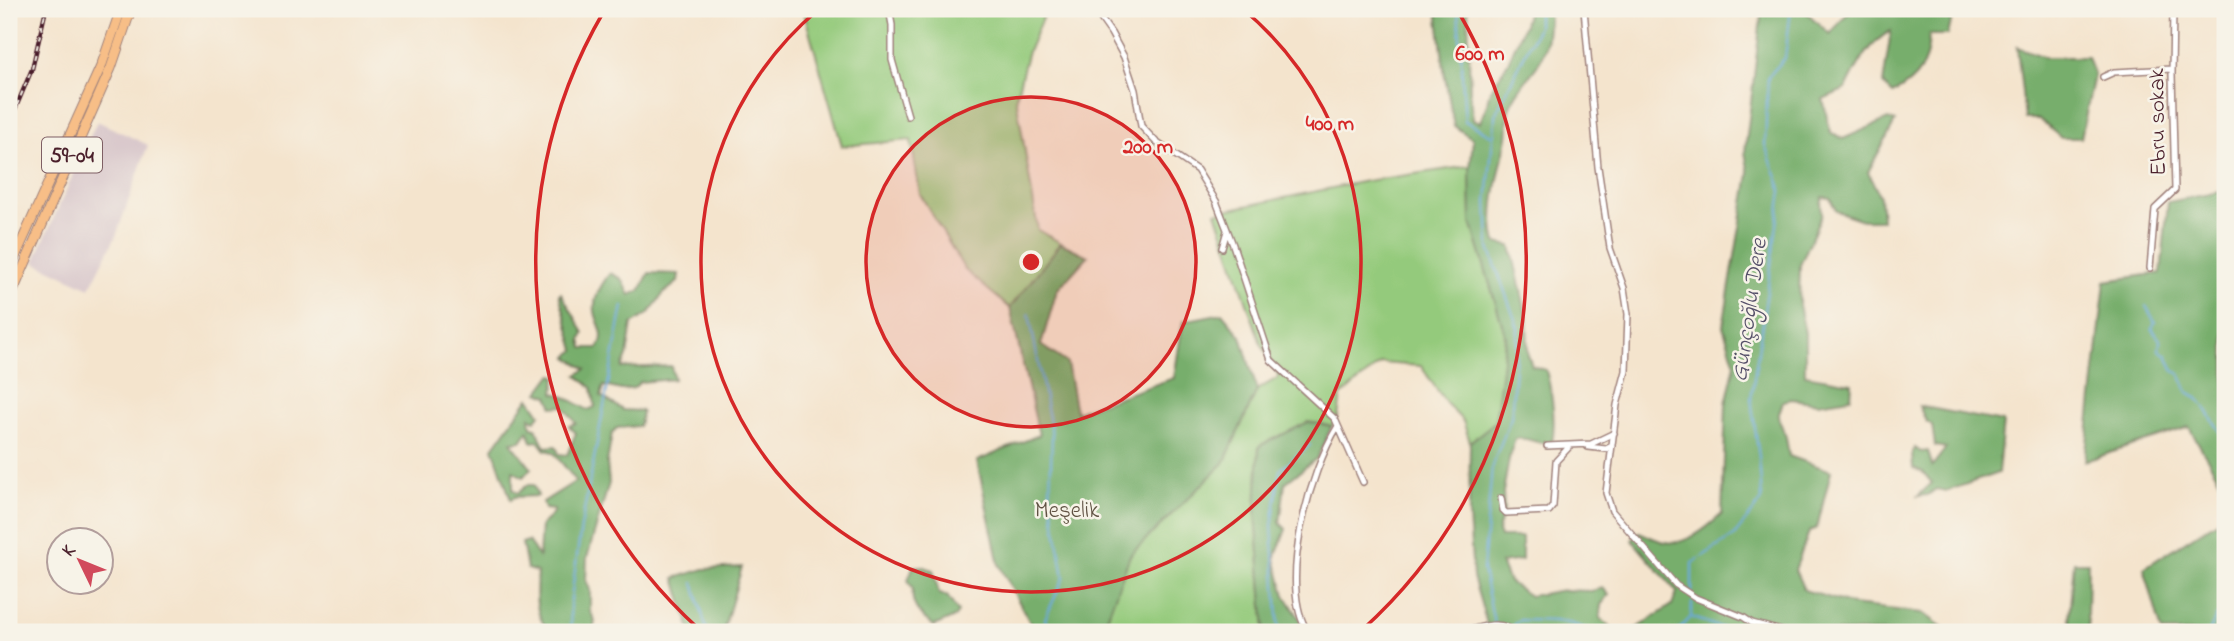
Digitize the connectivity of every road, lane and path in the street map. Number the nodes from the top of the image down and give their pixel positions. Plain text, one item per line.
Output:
1 (121, 9) edge
2 (131, 9) edge
3 (889, 9) edge
4 (1094, 9) edge
5 (1584, 9) edge
6 (2173, 9) edge
7 (2172, 69) junction
8 (2104, 77) dead end
9 (908, 116) dead end
10 (1227, 231) junction
11 (1222, 248) dead end
12 (2150, 268) dead end
13 (9, 270) edge
14 (9, 300) edge
15 (1338, 426) junction
16 (1614, 433) junction
17 (1596, 442) junction
18 (1547, 446) dead end
19 (1570, 446) junction
20 (1580, 446) junction
21 (1612, 446) junction
22 (1363, 482) dead end
23 (1500, 498) dead end
24 (1308, 632) edge
25 (1465, 632) edge
26 (1514, 632) edge
27 (1786, 632) edge

1 - 13 main road, 59-04
2 - 14 main road, 59-04
3 - 9 street
4 - 10 street
5 - 16 street
6 - 7 street, Ebru sokak
7 - 8 street
7 - 12 street, Ebru sokak
10 - 11 street
10 - 15 street
15 - 22 street
15 - 24 street
16 - 17 street
16 - 21 street
17 - 20 street
17 - 21 street
18 - 19 street
19 - 20 street
19 - 23 street
20 - 21 street
21 - 27 street
25 - 26 street

